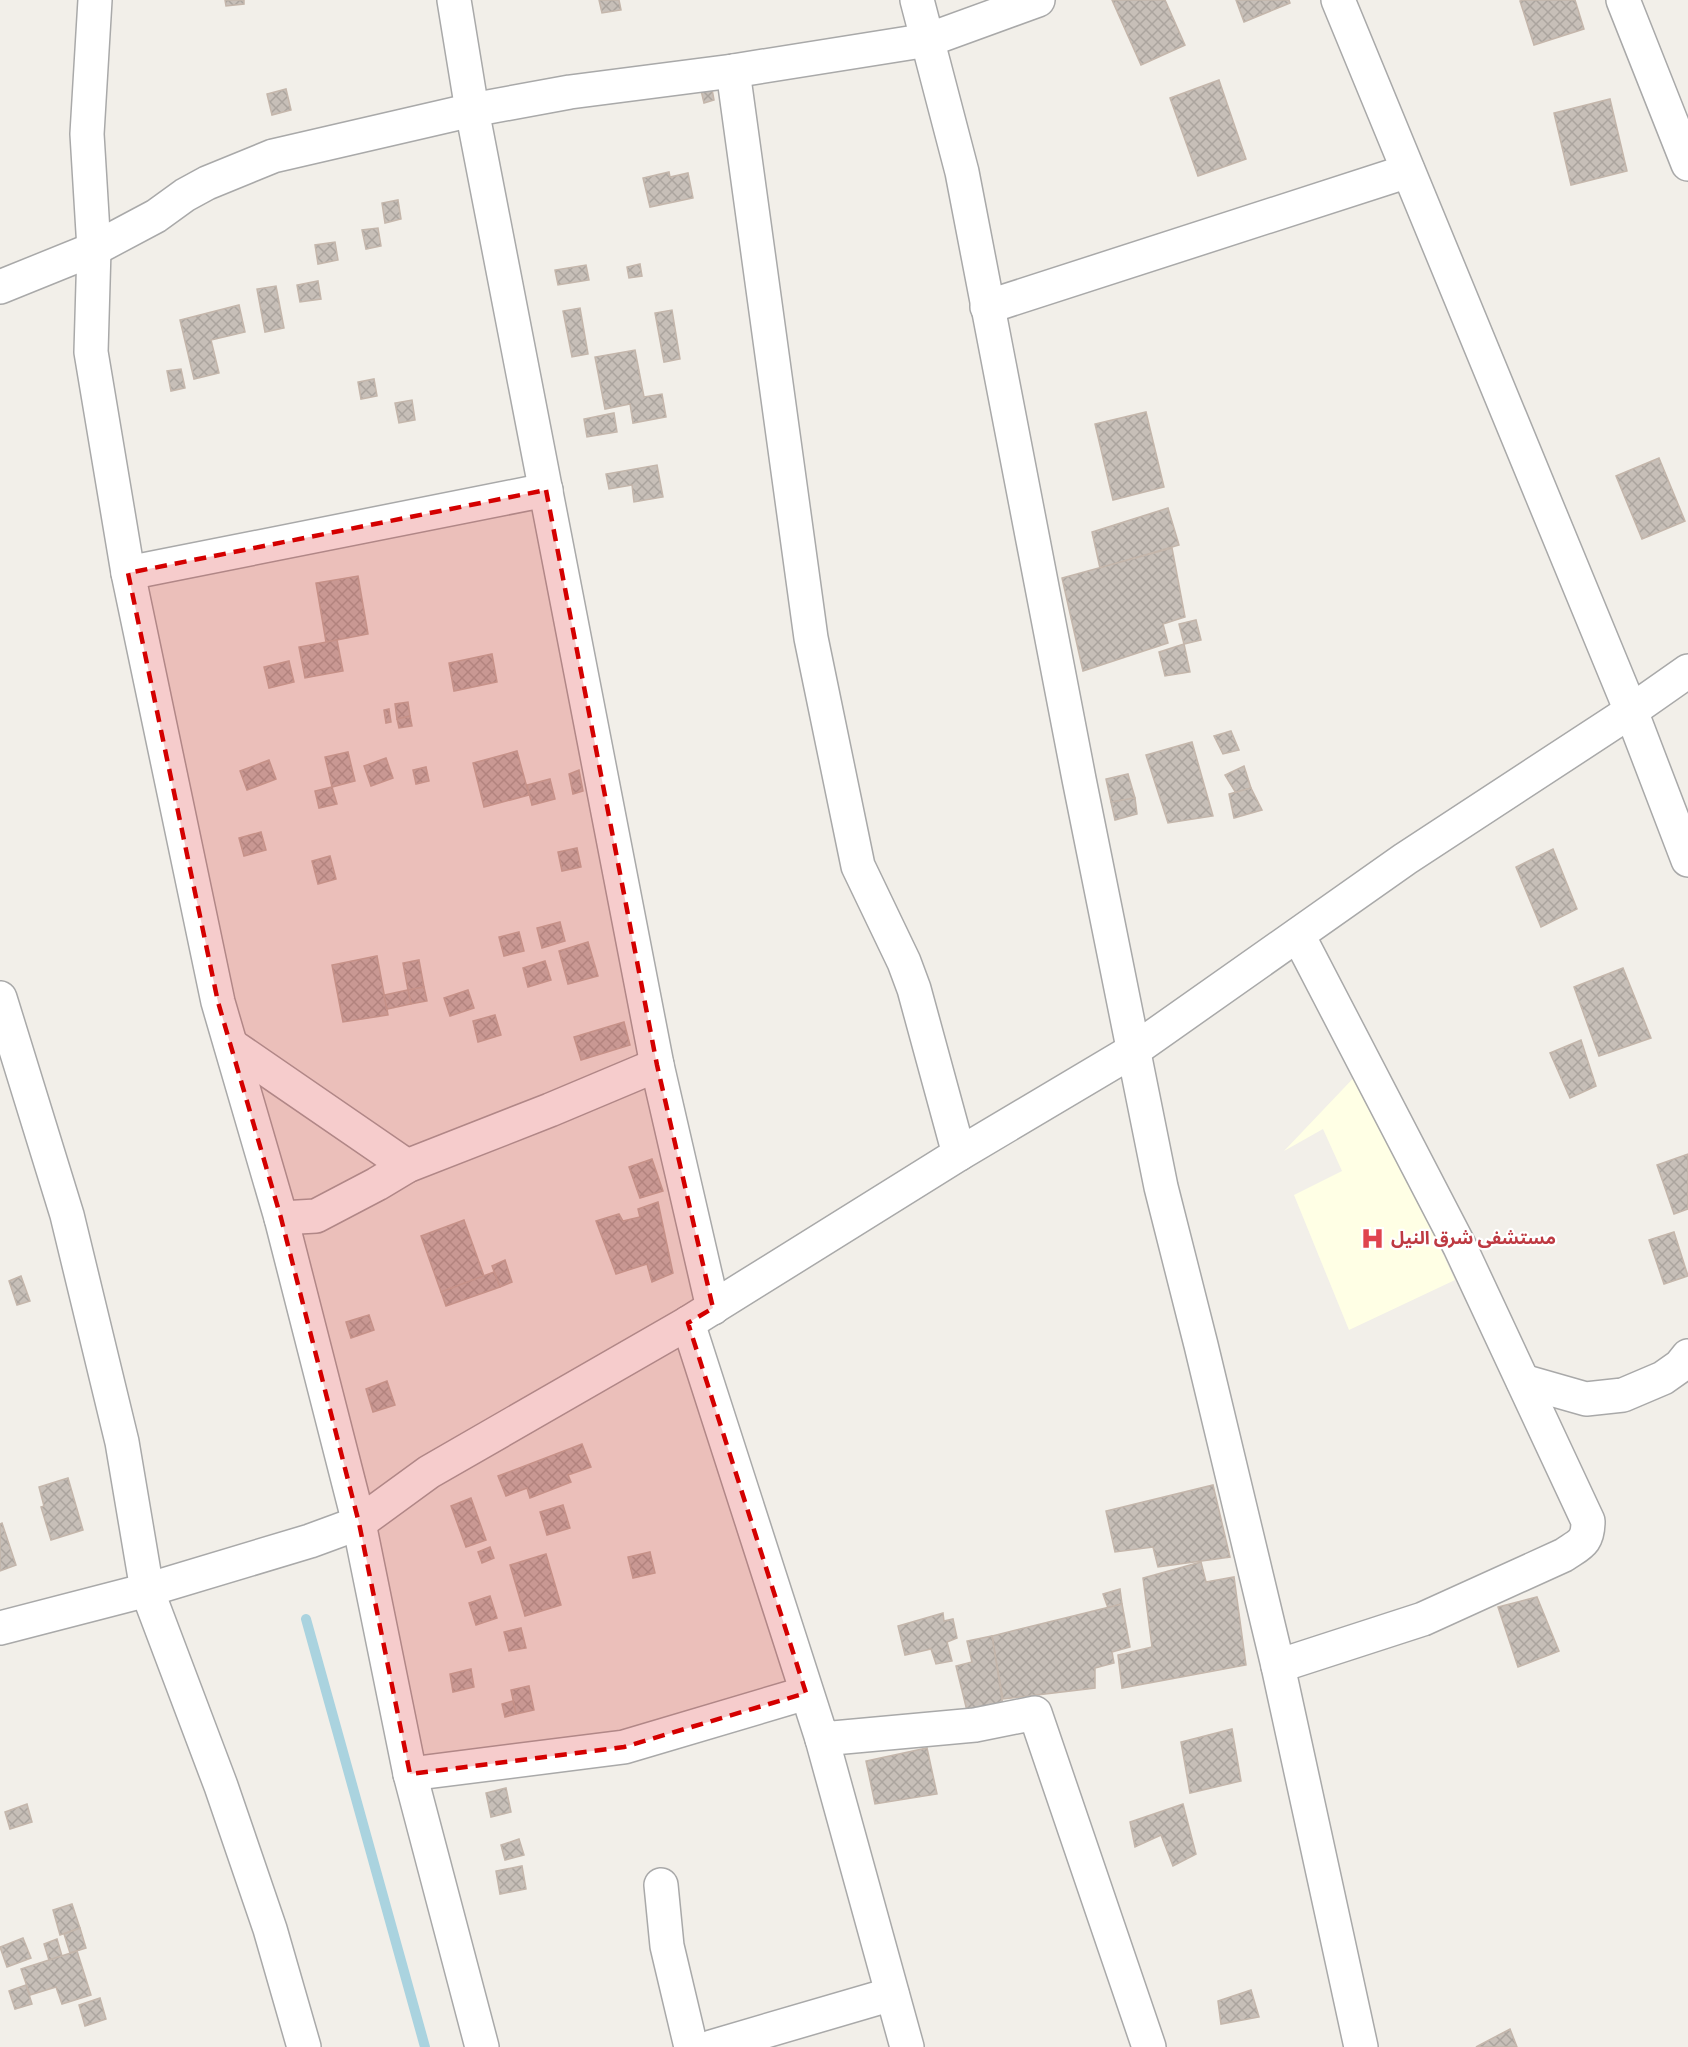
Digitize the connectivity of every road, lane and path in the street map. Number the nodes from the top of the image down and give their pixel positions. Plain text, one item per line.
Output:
1 (95, 0) edge
2 (454, 0) edge
3 (917, 0) edge
4 (1038, 0) edge
5 (1338, 0) edge
6 (1623, 0) edge
7 (928, 39) junction
8 (733, 71) junction
9 (472, 110) junction
10 (1688, 164) edge
11 (1408, 171) junction
12 (94, 249) junction
13 (0, 287) edge
14 (987, 307) junction
15 (546, 490) junction
16 (128, 573) junction
17 (1688, 671) edge
18 (1631, 711) junction
19 (1688, 860) edge
20 (1298, 935) junction
21 (0, 998) edge
22 (231, 1045) junction
23 (1134, 1050) junction
24 (657, 1065) junction
25 (959, 1154) junction
26 (407, 1166) junction
27 (281, 1218) junction
28 (700, 1316) junction
29 (1688, 1356) edge
30 (1522, 1381) junction
31 (359, 1524) junction
32 (147, 1590) junction
33 (0, 1628) edge
34 (1278, 1666) junction
35 (806, 1693) junction
36 (822, 1739) junction
37 (410, 1774) junction
38 (660, 1885) dead end
39 (892, 1994) junction
40 (304, 2047) edge
41 (482, 2047) edge
42 (691, 2047) edge
43 (711, 2047) edge
44 (907, 2047) edge
45 (1149, 2047) edge
46 (1361, 2047) edge

1 - 12 street
2 - 9 street
3 - 7 street
4 - 7 street
5 - 11 street
6 - 10 street
7 - 8 street
7 - 14 street
8 - 9 street
8 - 25 street
9 - 12 street
9 - 15 street
11 - 14 street
11 - 18 street
12 - 13 street
12 - 16 street
14 - 23 street
15 - 16 street
15 - 24 street
16 - 22 street
17 - 18 street
18 - 19 street
18 - 20 street
20 - 23 street
20 - 30 street
21 - 32 street
22 - 26 street
22 - 27 street
23 - 25 street
23 - 34 street
24 - 26 street
24 - 28 street
25 - 28 street
26 - 27 street
27 - 31 street
28 - 31 street
28 - 35 street
29 - 30 street
30 - 34 street
31 - 32 street
31 - 37 street
32 - 33 street
32 - 40 street
34 - 46 street
35 - 36 street
35 - 37 street
36 - 39 street
36 - 45 street
37 - 41 street
38 - 42 street
39 - 43 street
39 - 44 street

